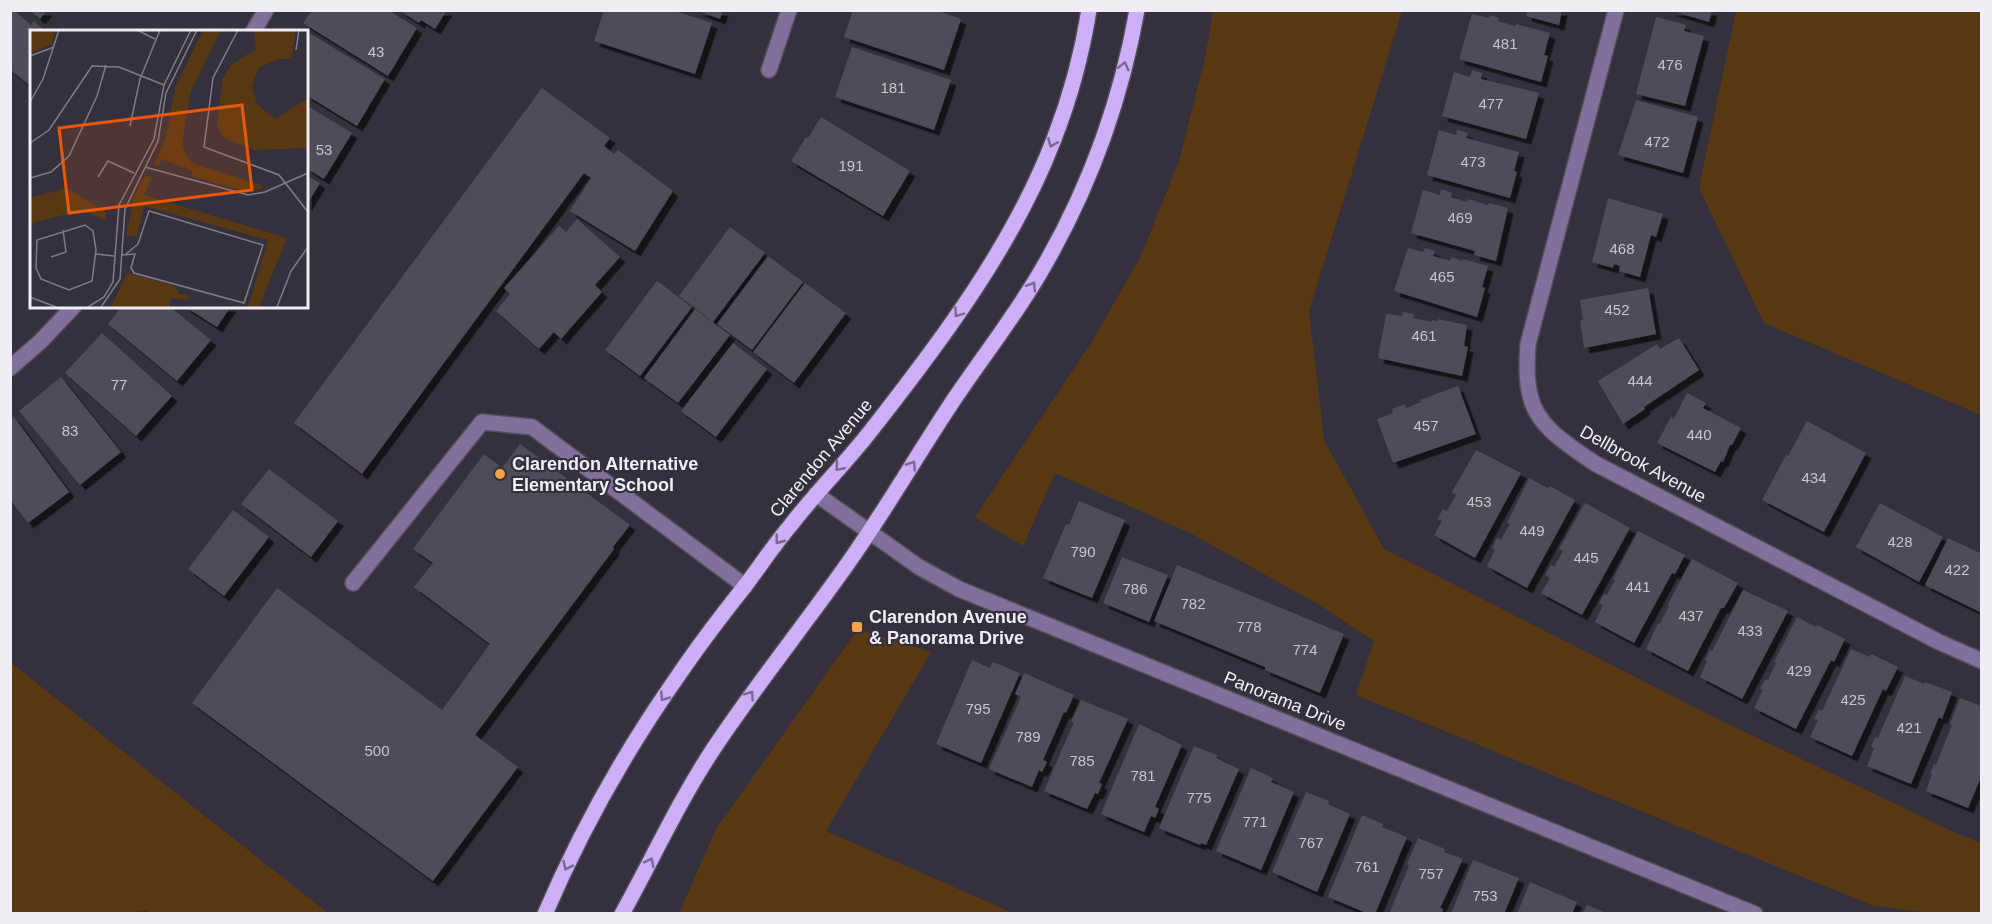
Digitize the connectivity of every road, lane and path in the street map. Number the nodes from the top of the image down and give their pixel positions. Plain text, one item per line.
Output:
1 (266, 10) edge
2 (789, 10) edge
3 (1089, 10) edge
4 (1137, 10) edge
5 (1616, 10) edge
6 (254, 30) edge
7 (770, 70) dead end
8 (72, 308) edge
9 (10, 368) edge
10 (816, 494) junction
11 (869, 532) junction
12 (353, 583) dead end
13 (745, 586) junction
14 (1982, 661) edge
15 (545, 914) edge
16 (622, 914) edge
17 (1755, 914) edge

1 - 6 street
2 - 7 street
3 -> 10 main road, Clarendon Avenue
11 -> 4 main road
5 - 14 street, Dellbrook Avenue
8 - 9 street
10 - 11 street, Panorama Drive
10 -> 13 main road, Clarendon Avenue
16 -> 11 main road
11 - 17 street, Panorama Drive
12 - 13 street
13 -> 15 main road, Clarendon Avenue

